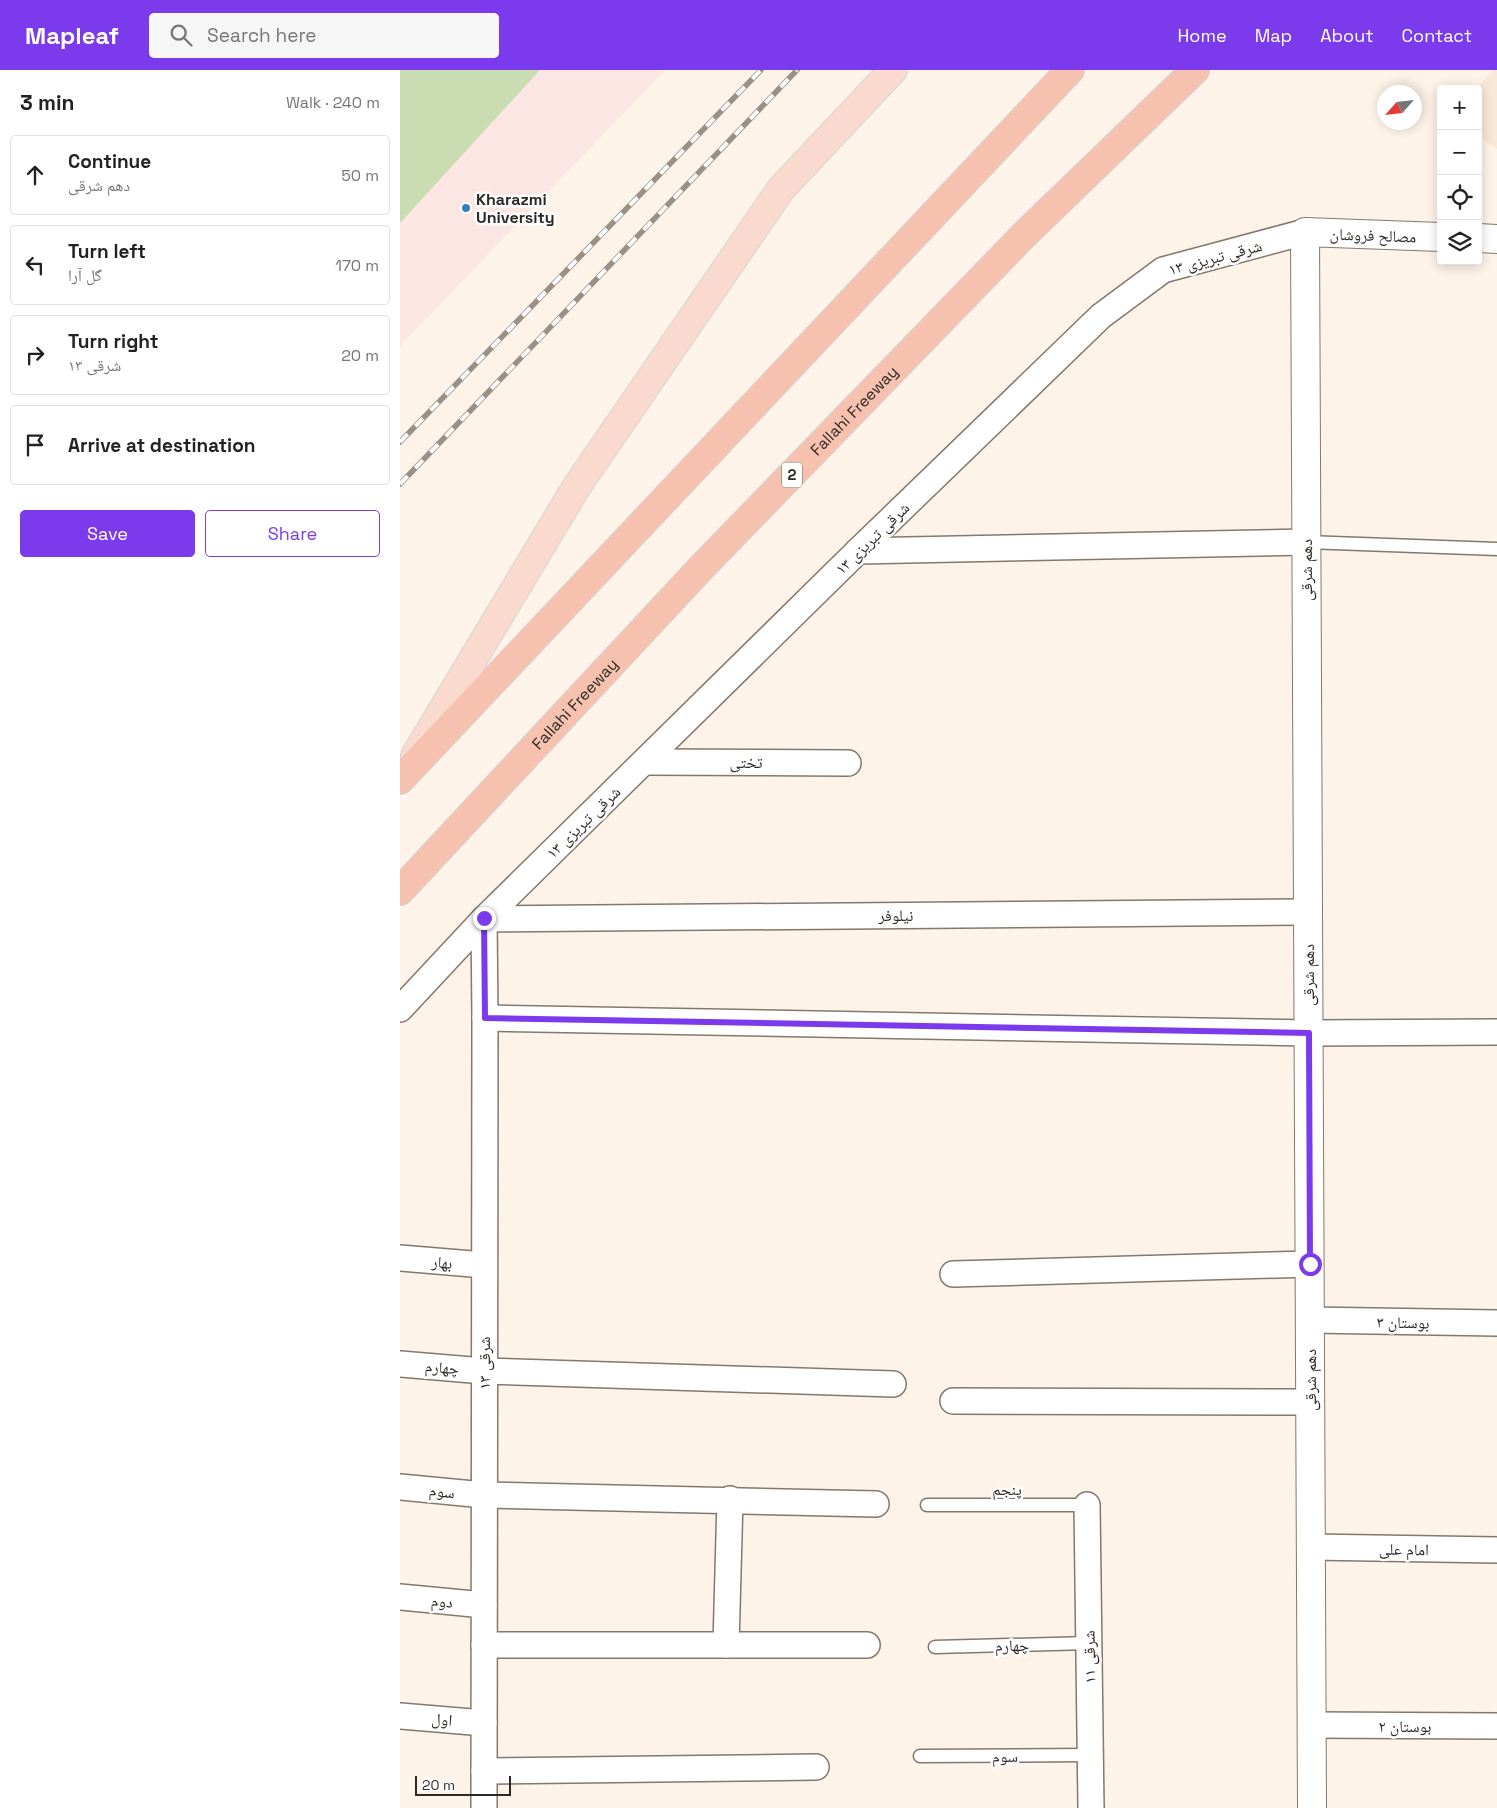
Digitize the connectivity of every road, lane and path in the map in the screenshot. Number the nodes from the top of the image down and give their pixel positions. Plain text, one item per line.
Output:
1 (893, 70) edge
2 (1070, 70) edge
3 (1195, 70) edge
4 (1305, 232) junction
5 (1437, 237) edge
6 (1482, 238) edge
7 (1497, 239) edge
8 (1306, 542) junction
9 (1497, 549) edge
10 (858, 551) junction
11 (645, 762) junction
12 (848, 763) dead end
13 (400, 780) edge
14 (400, 891) edge
15 (1308, 912) junction
16 (484, 918) junction
17 (400, 1009) edge
18 (485, 1018) junction
19 (1497, 1032) edge
20 (1309, 1033) junction
21 (400, 1258) edge
22 (1310, 1264) junction
23 (484, 1265) junction
24 (953, 1274) dead end
25 (1310, 1320) junction
26 (1497, 1323) edge
27 (400, 1364) edge
28 (484, 1371) junction
29 (893, 1384) dead end
30 (953, 1401) dead end
31 (1310, 1402) junction
32 (400, 1486) edge
33 (484, 1495) junction
34 (730, 1500) junction
35 (876, 1504) dead end
36 (928, 1505) dead end
37 (1087, 1505) joint
38 (1311, 1547) junction
39 (1497, 1550) edge
40 (400, 1597) edge
41 (484, 1605) junction
42 (1089, 1643) junction
43 (484, 1645) junction
44 (726, 1645) junction
45 (867, 1646) dead end
46 (935, 1647) dead end
47 (400, 1716) edge
48 (484, 1723) junction
49 (1312, 1725) junction
50 (1497, 1726) edge
51 (1090, 1755) junction
52 (920, 1756) dead end
53 (816, 1767) dead end
54 (484, 1771) junction
55 (484, 1808) edge
56 (1091, 1808) edge
57 (1312, 1808) edge

1 - 13 main road
2 - 13 highway
3 - 14 highway, Fallahi Freeway / 2
4 - 5 street, مصالح فروشان
4 - 8 street, دهم شرقی
4 - 10 street, ۱۳ شرقی تبریزی
6 - 7 street
8 - 9 lane
8 - 10 street
8 - 15 street, دهم شرقی
10 - 11 street, ۱۳ شرقی تبریزی
11 - 12 street, تختی
11 - 16 street, ۱۳ شرقی تبریزی
15 - 16 street, نیلوفر
15 - 20 street, دهم شرقی
16 - 17 street, ۱۳ شرقی تبریزی
16 - 18 street, ۱۳ شرقی
18 - 20 street
18 - 23 street, ۱۳ شرقی
19 - 20 street
20 - 22 street, دهم شرقی
21 - 23 street, بهار
22 - 24 street
22 - 25 street, دهم شرقی
23 - 28 street, ۱۳ شرقی
25 - 26 street, بوستان ۳
25 - 31 street, دهم شرقی
27 - 28 street, چهارم
28 - 29 street, چهارم
28 - 33 street, ۱۳ شرقی
30 - 31 street
31 - 38 street, دهم شرقی
32 - 33 street, سوم
33 - 34 street, سوم
33 - 41 street, ۱۳ شرقی
34 - 35 street, سوم
34 - 44 street
36 - 37 lane, پنجم
37 - 42 street, ۱۱ شرقی
38 - 39 street, امام علی
38 - 49 street, دهم شرقی
40 - 41 street, دوم
41 - 43 street, ۱۳ شرقی
42 - 46 lane, چهارم
42 - 51 street, ۱۱ شرقی
43 - 44 street
43 - 48 street, ۱۳ شرقی
44 - 45 street
47 - 48 street, اول
48 - 54 street, ۱۳ شرقی
49 - 50 street, بوستان ۲
49 - 57 street, دهم شرقی
51 - 52 lane, سوم
51 - 56 street, ۱۱ شرقی
53 - 54 street
54 - 55 street, ۱۳ شرقی

